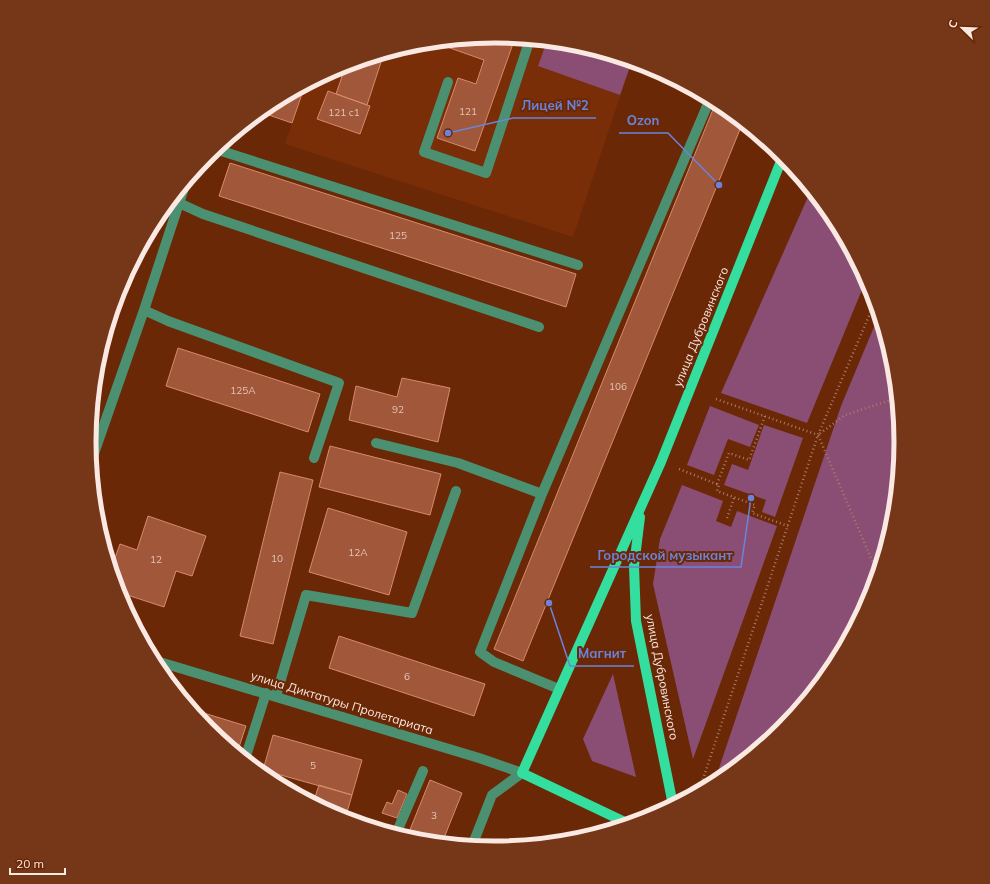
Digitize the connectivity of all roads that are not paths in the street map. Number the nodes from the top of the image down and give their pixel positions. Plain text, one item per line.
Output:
1 (528, 45) edge
2 (448, 82) dead end
3 (708, 104) edge
4 (222, 151) edge
5 (780, 163) edge
6 (181, 195) edge
7 (179, 203) junction
8 (578, 265) dead end
9 (144, 310) junction
10 (539, 327) dead end
11 (376, 443) dead end
12 (96, 447) edge
13 (314, 458) dead end
14 (456, 491) dead end
15 (542, 494) junction
16 (641, 506) junction
17 (162, 663) edge
18 (560, 689) junction
19 (271, 695) junction
20 (247, 755) edge
21 (423, 771) dead end
22 (522, 773) junction
23 (673, 799) edge
24 (621, 820) edge
25 (398, 829) edge
26 (474, 840) edge

1 - 2 street
3 - 15 street
4 - 8 street
5 - 16 main road, улица Дубровинского
6 - 7 street
7 - 9 street
7 - 10 street
9 - 12 street
9 - 13 street
11 - 15 street
14 - 19 street
15 - 18 street
16 - 18 main road, улица Дубровинского
16 - 23 main road, улица Дубровинского
17 - 19 street, улица Диктатуры Пролетариата
18 - 22 main road, улица Дубровинского
19 - 20 street
19 - 22 street, улица Диктатуры Пролетариата
21 - 25 street
22 - 24 main road
22 - 26 street, улица Дубровинского

